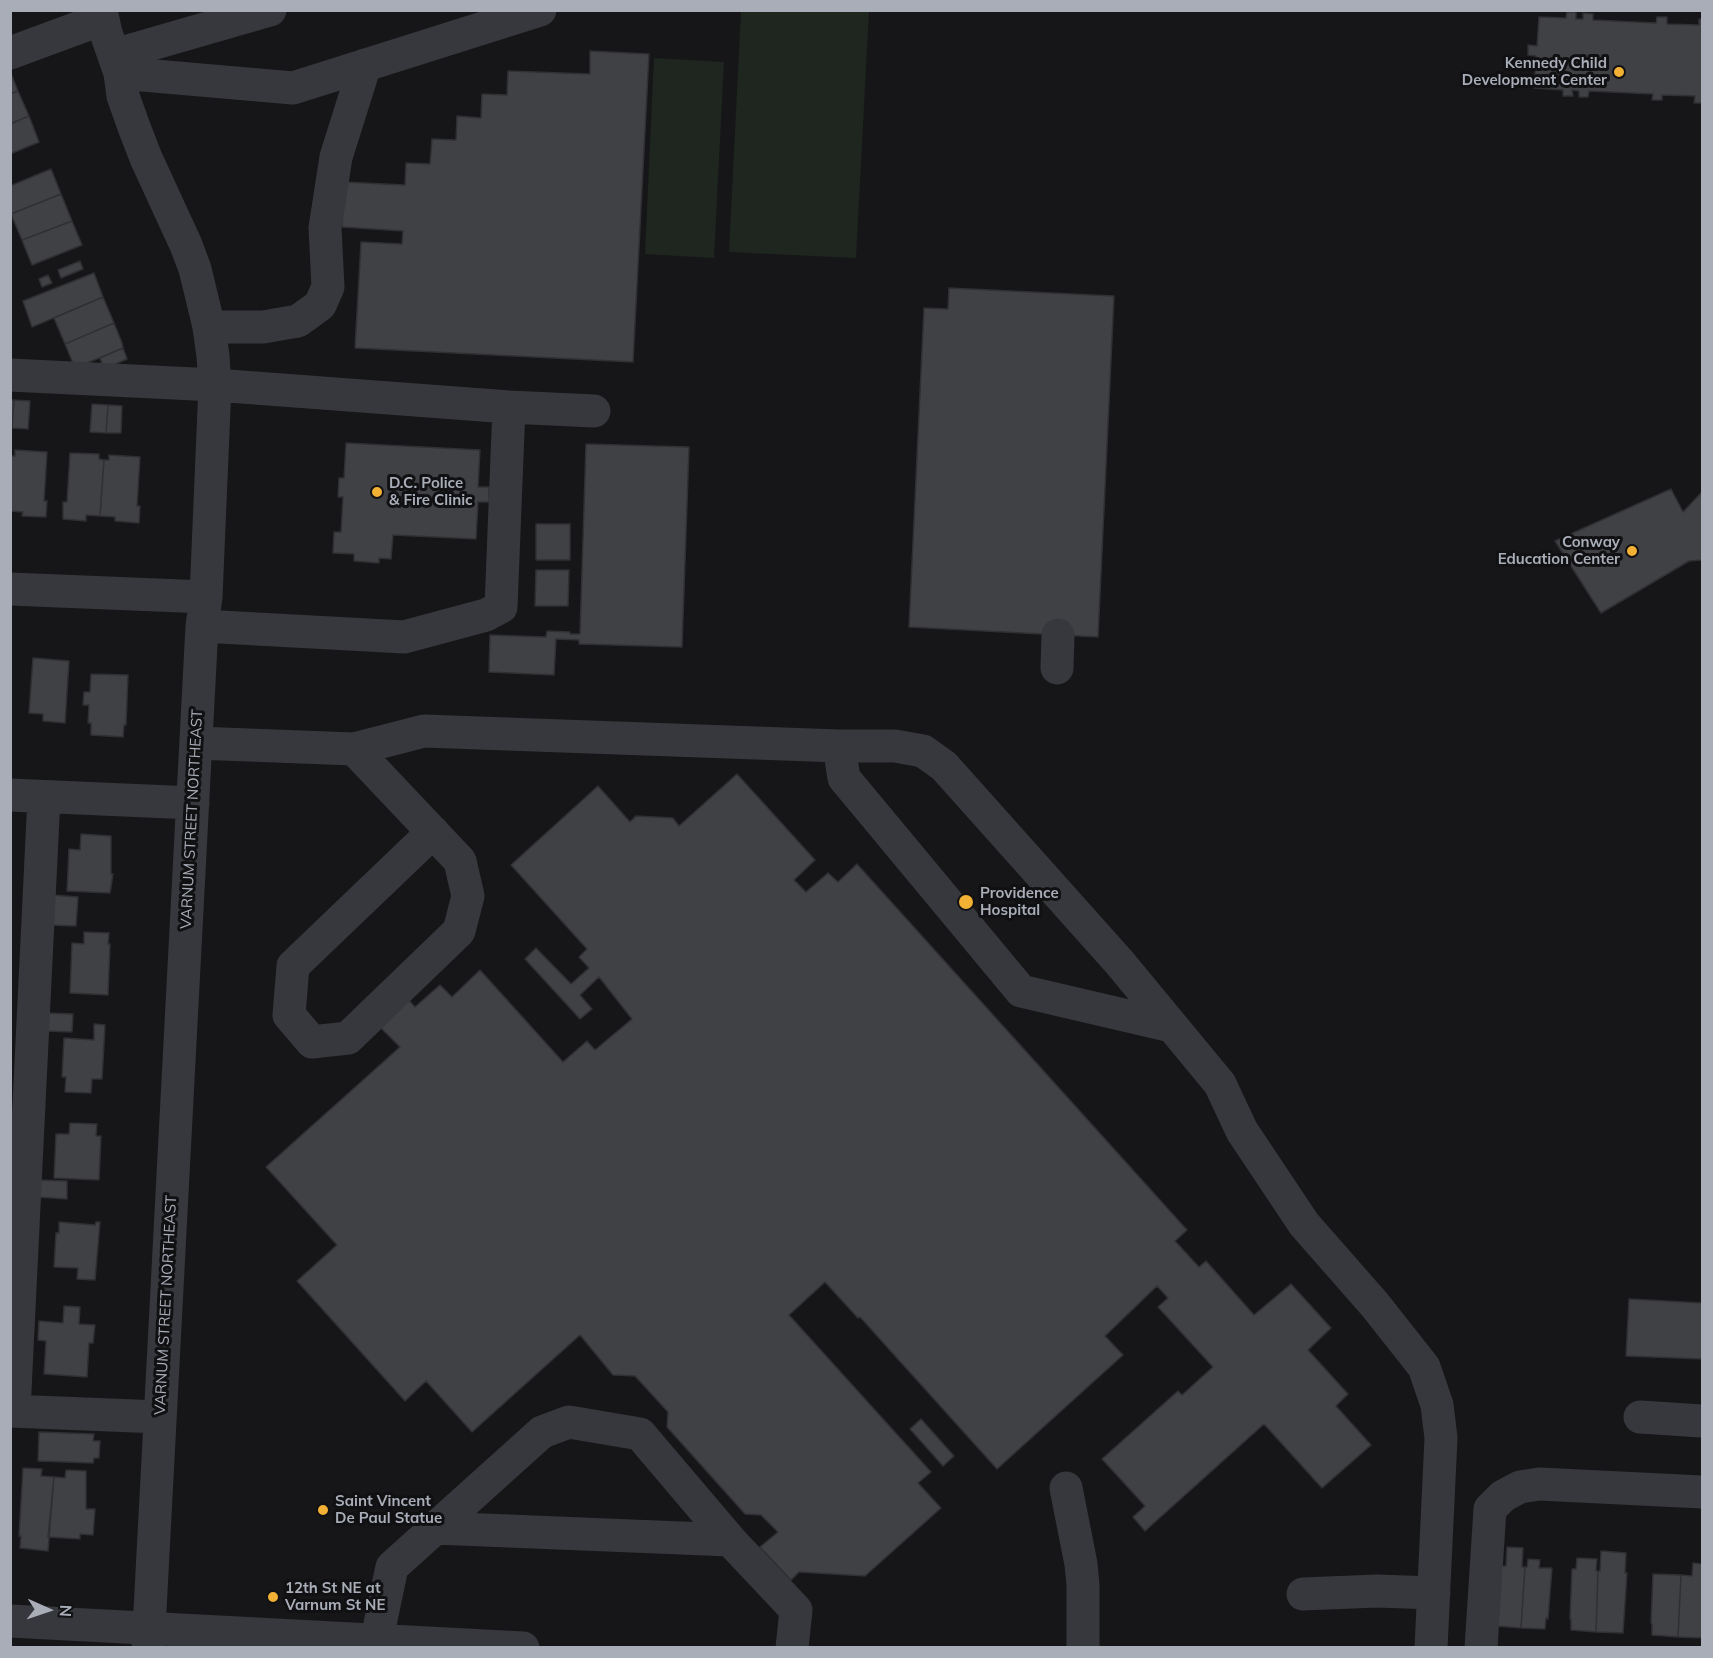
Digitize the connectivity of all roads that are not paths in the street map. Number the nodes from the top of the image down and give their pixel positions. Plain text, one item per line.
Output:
1 (270, 10) edge
2 (540, 10) edge
3 (102, 15) edge
4 (10, 53) edge
5 (117, 64) junction
6 (365, 65) junction
7 (209, 327) junction
8 (10, 375) edge
9 (215, 386) junction
10 (509, 407) junction
11 (594, 411) dead end
12 (10, 589) edge
13 (204, 612) junction
14 (1058, 635) dead end
15 (1057, 668) dead end
16 (196, 743) junction
17 (839, 746) junction
18 (354, 749) junction
19 (10, 795) edge
20 (44, 797) junction
21 (193, 803) junction
22 (433, 832) junction
23 (1171, 1026) junction
24 (12, 1411) edge
25 (160, 1417) junction
26 (1640, 1417) dead end
27 (1702, 1421) edge
28 (1066, 1488) dead end
29 (1702, 1492) edge
30 (435, 1528) junction
31 (730, 1540) junction
32 (1434, 1593) junction
33 (1303, 1594) dead end
34 (10, 1620) edge
35 (149, 1638) edge
36 (375, 1644) edge
37 (523, 1647) edge
38 (792, 1647) edge
39 (1083, 1647) edge
40 (1431, 1647) edge
41 (1481, 1647) edge

1 - 5 street
2 - 6 street
3 - 4 street
3 - 5 street, VARNUM STREET NORTHEAST
5 - 6 street
5 - 7 street, VARNUM STREET NORTHEAST
6 - 7 street
7 - 9 street, VARNUM STREET NORTHEAST
8 - 9 street
9 - 10 street
9 - 13 street, VARNUM STREET NORTHEAST
10 - 11 street
10 - 13 street
12 - 13 street
13 - 16 street, VARNUM STREET NORTHEAST
14 - 15 street
16 - 18 street
16 - 21 street, VARNUM STREET NORTHEAST
17 - 18 street
17 - 23 street
17 - 23 street
18 - 22 street
19 - 20 street
20 - 21 street
20 - 24 street
21 - 25 street, VARNUM STREET NORTHEAST
22 - 22 street
23 - 32 street
24 - 25 street
25 - 35 street, VARNUM STREET NORTHEAST
26 - 27 street
28 - 39 street
29 - 41 street
30 - 31 street
30 - 31 street
30 - 36 street
31 - 38 street
32 - 33 street
32 - 40 street
34 - 35 street
35 - 36 street
36 - 37 street

